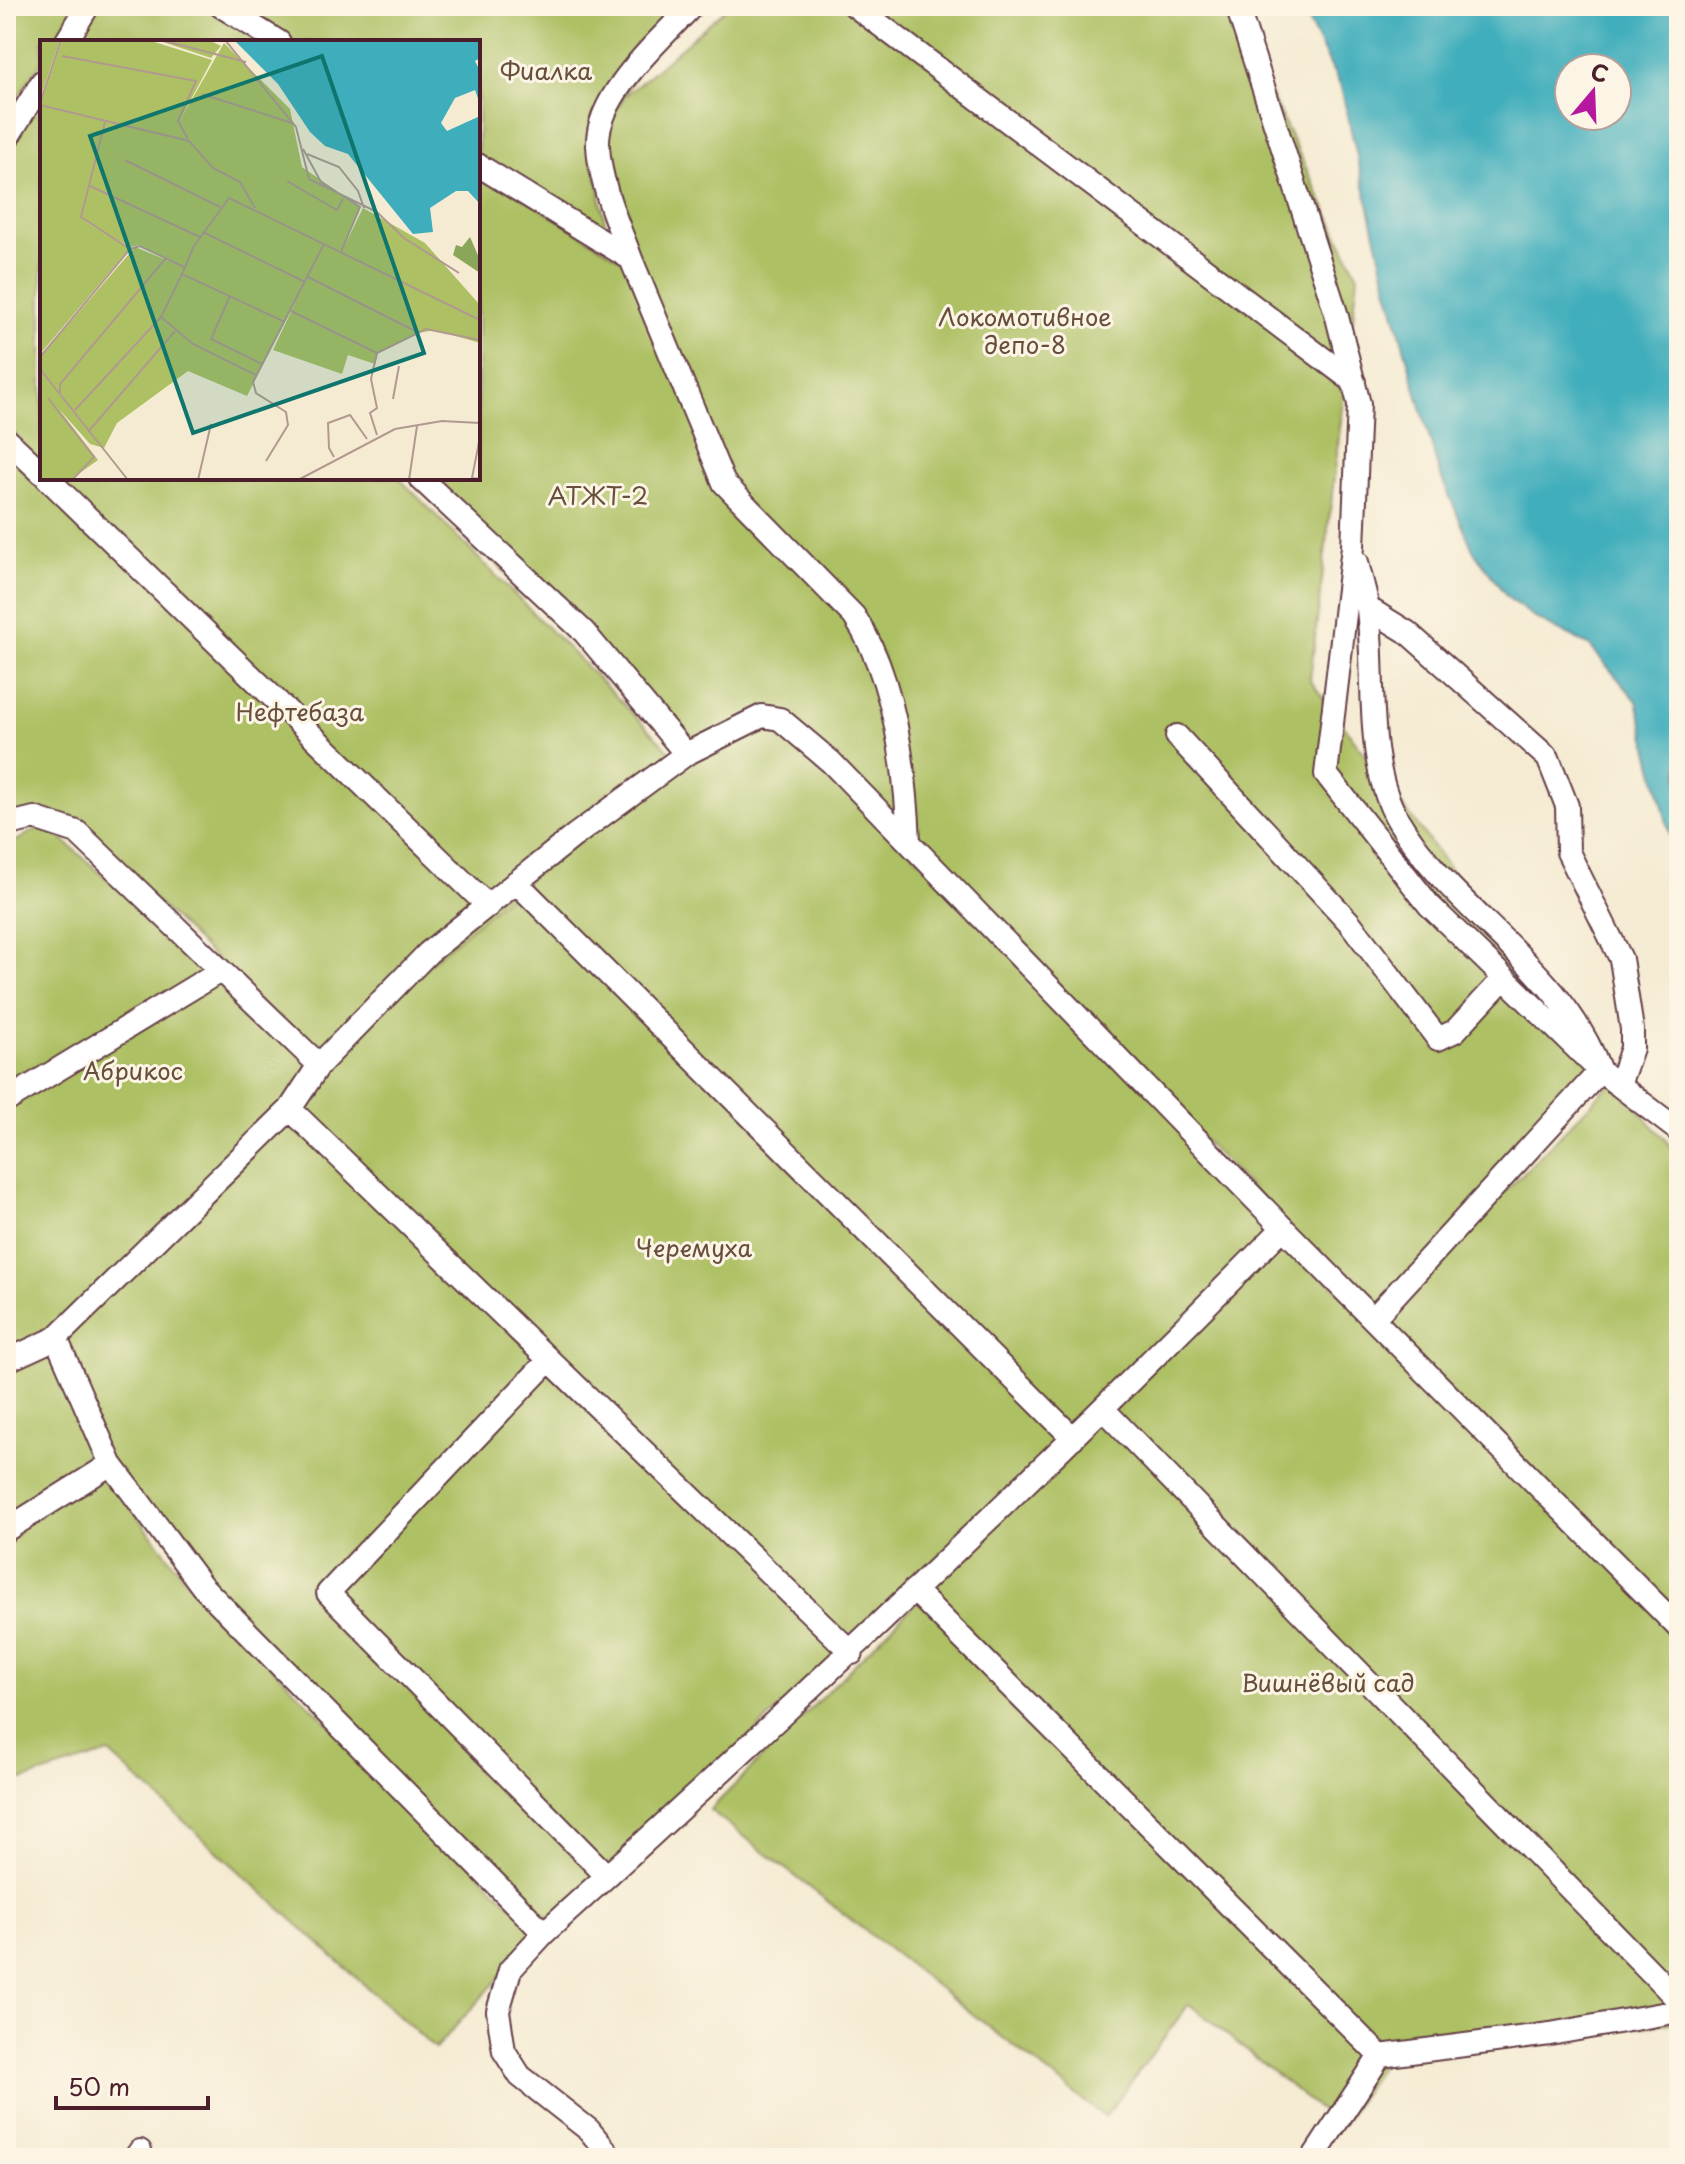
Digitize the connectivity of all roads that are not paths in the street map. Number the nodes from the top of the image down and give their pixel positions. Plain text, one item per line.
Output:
1 (88, 6) edge
2 (221, 6) edge
3 (692, 6) edge
4 (855, 6) edge
5 (1237, 6) edge
6 (67, 40) edge
7 (276, 40) edge
8 (40, 85) edge
9 (6, 140) edge
10 (480, 166) edge
11 (631, 259) junction
12 (1354, 382) junction
13 (6, 439) edge
14 (40, 471) edge
15 (49, 480) edge
16 (422, 480) edge
17 (1353, 547) junction
18 (1368, 608) junction
19 (1177, 736) dead end
20 (686, 754) junction
21 (6, 825) edge
22 (909, 842) junction
23 (516, 882) junction
24 (488, 906) junction
25 (220, 971) junction
26 (1504, 978) junction
27 (319, 1065) junction
28 (1600, 1071) junction
29 (1619, 1085) junction
30 (6, 1101) edge
31 (290, 1109) junction
32 (1679, 1131) edge
33 (1283, 1228) junction
34 (1374, 1318) junction
35 (56, 1338) junction
36 (549, 1360) junction
37 (6, 1361) edge
38 (1104, 1410) junction
39 (1073, 1438) junction
40 (111, 1464) junction
41 (6, 1530) edge
42 (914, 1590) junction
43 (1679, 1628) edge
44 (852, 1653) junction
45 (607, 1876) junction
46 (544, 1933) junction
47 (1679, 2001) edge
48 (1679, 2011) edge
49 (1380, 2056) junction
50 (612, 2158) edge
51 (1313, 2158) edge

1 - 6 lane
2 - 7 lane
3 - 11 lane
4 - 12 lane
5 - 12 lane
8 - 9 lane
10 - 11 lane
11 - 22 lane
12 - 17 lane
13 - 14 lane
15 - 24 lane
16 - 20 lane
17 - 18 lane
17 - 26 lane
18 - 28 lane
18 - 29 lane
19 - 26 lane
20 - 22 lane
20 - 23 lane
21 - 25 lane
22 - 33 lane
23 - 24 lane
23 - 39 lane
24 - 27 lane
25 - 27 lane
25 - 30 lane
26 - 28 lane
27 - 31 lane
28 - 29 lane
28 - 34 lane
29 - 32 lane
31 - 35 lane
31 - 36 lane
33 - 34 lane
33 - 38 lane
34 - 43 lane
35 - 37 lane
35 - 40 lane
36 - 44 lane
36 - 45 lane
38 - 39 lane
38 - 47 lane
39 - 42 lane
40 - 41 lane
40 - 46 lane
42 - 44 lane
42 - 49 lane
44 - 45 lane
45 - 46 lane
46 - 50 lane
48 - 49 lane
49 - 51 lane

